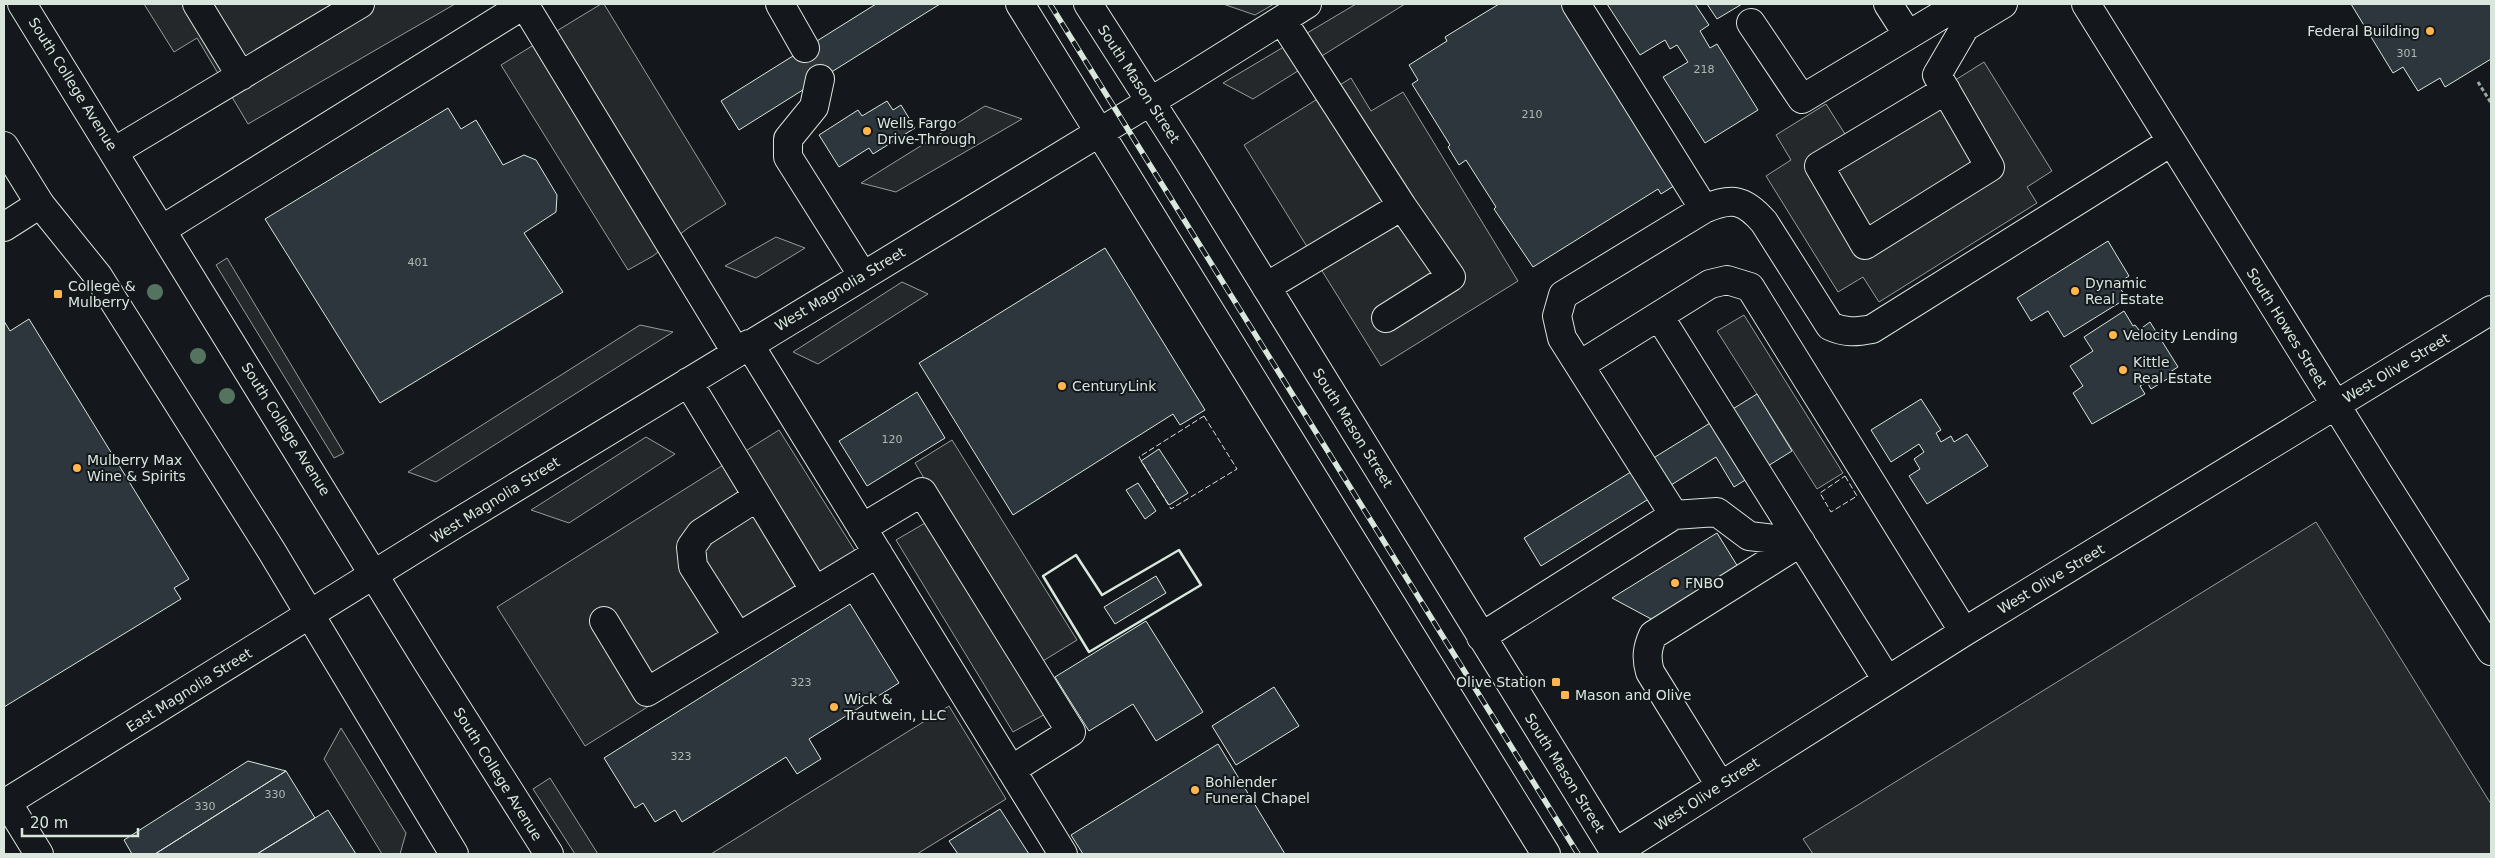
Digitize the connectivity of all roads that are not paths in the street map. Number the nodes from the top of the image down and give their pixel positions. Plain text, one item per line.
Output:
1 (22, 4) edge
2 (197, 4) edge
3 (360, 4) edge
4 (524, 4) edge
5 (780, 4) edge
6 (1020, 4) edge
7 (1088, 4) edge
8 (1307, 4) edge
9 (1576, 4) edge
10 (1888, 4) edge
11 (1960, 4) edge
12 (2003, 4) edge
13 (2086, 4) edge
14 (1282, 20) junction
15 (1751, 23) dead end
16 (1908, 35) junction
17 (805, 48) tunnel mouth
18 (241, 76) junction
19 (820, 79) tunnel mouth
20 (1946, 90) junction
21 (1151, 101) junction
22 (1100, 131) junction
23 (2171, 142) junction
24 (4, 146) edge
25 (115, 151) junction
26 (40, 204) junction
27 (1402, 206) junction
28 (1704, 209) junction
29 (4, 227) edge
30 (162, 229) junction
31 (863, 276) junction
32 (1266, 287) junction
33 (2491, 310) edge
34 (1659, 316) junction
35 (1386, 318) dead end
36 (742, 348) junction
37 (1580, 365) junction
38 (688, 382) junction
39 (2335, 406) junction
40 (757, 498) junction
41 (1674, 515) junction
42 (862, 528) junction
43 (1801, 542) junction
44 (878, 553) junction
45 (374, 576) junction
46 (815, 591) junction
47 (309, 616) junction
48 (604, 621) dead end
49 (1964, 632) junction
50 (738, 637) junction
51 (1481, 637) junction
52 (2491, 651) edge
53 (1887, 680) junction
54 (1011, 770) junction
55 (1720, 785) junction
56 (5, 803) edge
57 (39, 854) edge
58 (454, 854) edge
59 (549, 854) edge
60 (1063, 854) edge
61 (1546, 854) edge
62 (1615, 854) edge

1 - 25 main road, South College Avenue
2 - 18 main road
3 - 18 main road
4 - 30 main road
4 - 36 main road
5 - 17 main road
6 - 22 main road
7 - 21 main road, South Mason Street
8 - 14 main road, West Magnolia Street
9 - 28 main road
10 - 16 main road
11 - 16 main road
12 - 20 main road
13 - 23 main road, South Howes Street
14 - 21 main road, West Magnolia Street
14 - 27 main road
15 - 16 main road
18 - 25 main road
19 - 31 main road
20 - 20 main road
21 - 22 main road, West Magnolia Street
21 - 32 main road, South Mason Street
22 - 31 main road, West Magnolia Street
22 - 61 main road
23 - 28 main road
23 - 39 main road, South Howes Street
24 - 26 main road
25 - 30 main road, South College Avenue
26 - 29 main road
26 - 47 main road
27 - 32 main road
27 - 35 main road
28 - 37 main road
30 - 45 main road, South College Avenue
31 - 36 main road, West Magnolia Street
32 - 51 main road, South Mason Street
33 - 39 main road, West Olive Street
34 - 37 main road
34 - 43 main road
34 - 49 main road
36 - 38 main road, West Magnolia Street
36 - 42 main road
37 - 41 main road
38 - 40 main road
38 - 45 main road, West Magnolia Street
39 - 49 main road, West Olive Street
39 - 52 main road, South Howes Street
40 - 46 main road
40 - 50 main road
41 - 43 main road
41 - 51 main road
42 - 44 main road
42 - 54 main road
43 - 53 main road
43 - 55 main road
44 - 46 main road
44 - 54 main road
45 - 47 main road, East Magnolia Street
45 - 59 main road, South College Avenue
46 - 50 main road
47 - 56 main road, East Magnolia Street
47 - 58 main road
48 - 50 main road
49 - 53 main road, West Olive Street
51 - 62 main road, South Mason Street
53 - 55 main road, West Olive Street
54 - 60 main road
55 - 62 main road, West Olive Street
56 - 57 main road

